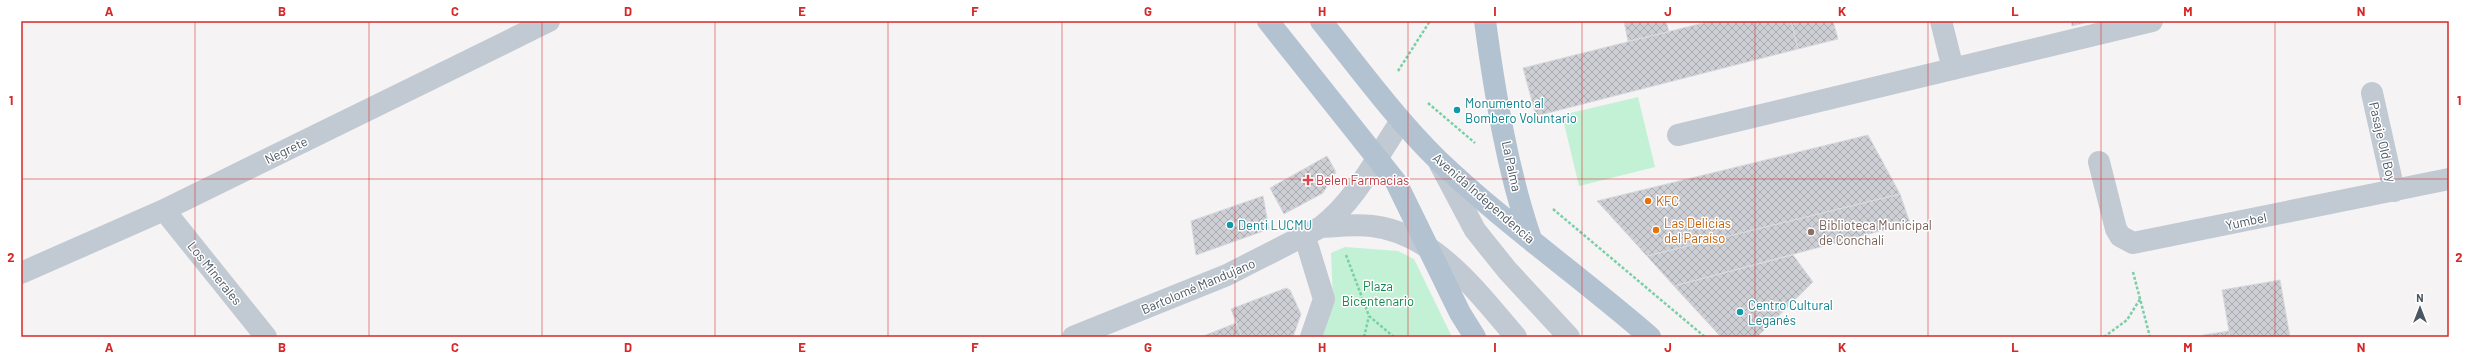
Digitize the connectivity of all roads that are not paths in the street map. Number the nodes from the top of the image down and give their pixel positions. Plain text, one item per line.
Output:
1 (549, 21) edge
2 (1268, 21) edge
3 (1321, 21) edge
4 (1485, 21) edge
5 (1941, 21) edge
6 (2152, 21) edge
7 (1954, 69) junction
8 (2372, 93) dead end
9 (1401, 121) junction
10 (1678, 135) dead end
11 (1376, 157) junction
12 (1438, 159) junction
13 (2099, 162) dead end
14 (2449, 179) edge
15 (2394, 191) junction
16 (164, 210) junction
17 (1320, 229) junction
18 (1531, 239) junction
19 (1429, 248) junction
20 (21, 273) edge
21 (266, 337) edge
22 (1073, 337) edge
23 (1311, 337) edge
24 (1475, 337) edge
25 (1516, 337) edge
26 (1569, 337) edge
27 (1650, 337) edge

1 - 16 street, Negrete
2 - 11 main road
3 - 9 main road, Avenida Independencia
4 - 18 main road, La Palma
5 - 7 street
6 - 7 street
7 - 10 street
8 - 15 street, Pasaje Old Boy
9 - 11 street, Bartolomé Mandujano
9 - 12 main road, Avenida Independencia
11 - 17 street, Bartolomé Mandujano
11 - 19 main road
12 - 18 main road, Avenida Independencia
12 - 26 street
13 - 15 street, Yumbel
14 - 15 street, Yumbel
16 - 20 street, Negrete
16 - 21 street, Los Minerales
17 - 19 street
17 - 22 street, Bartolomé Mandujano
17 - 23 street
18 - 27 main road, Avenida Independencia
19 - 24 main road
19 - 25 street

